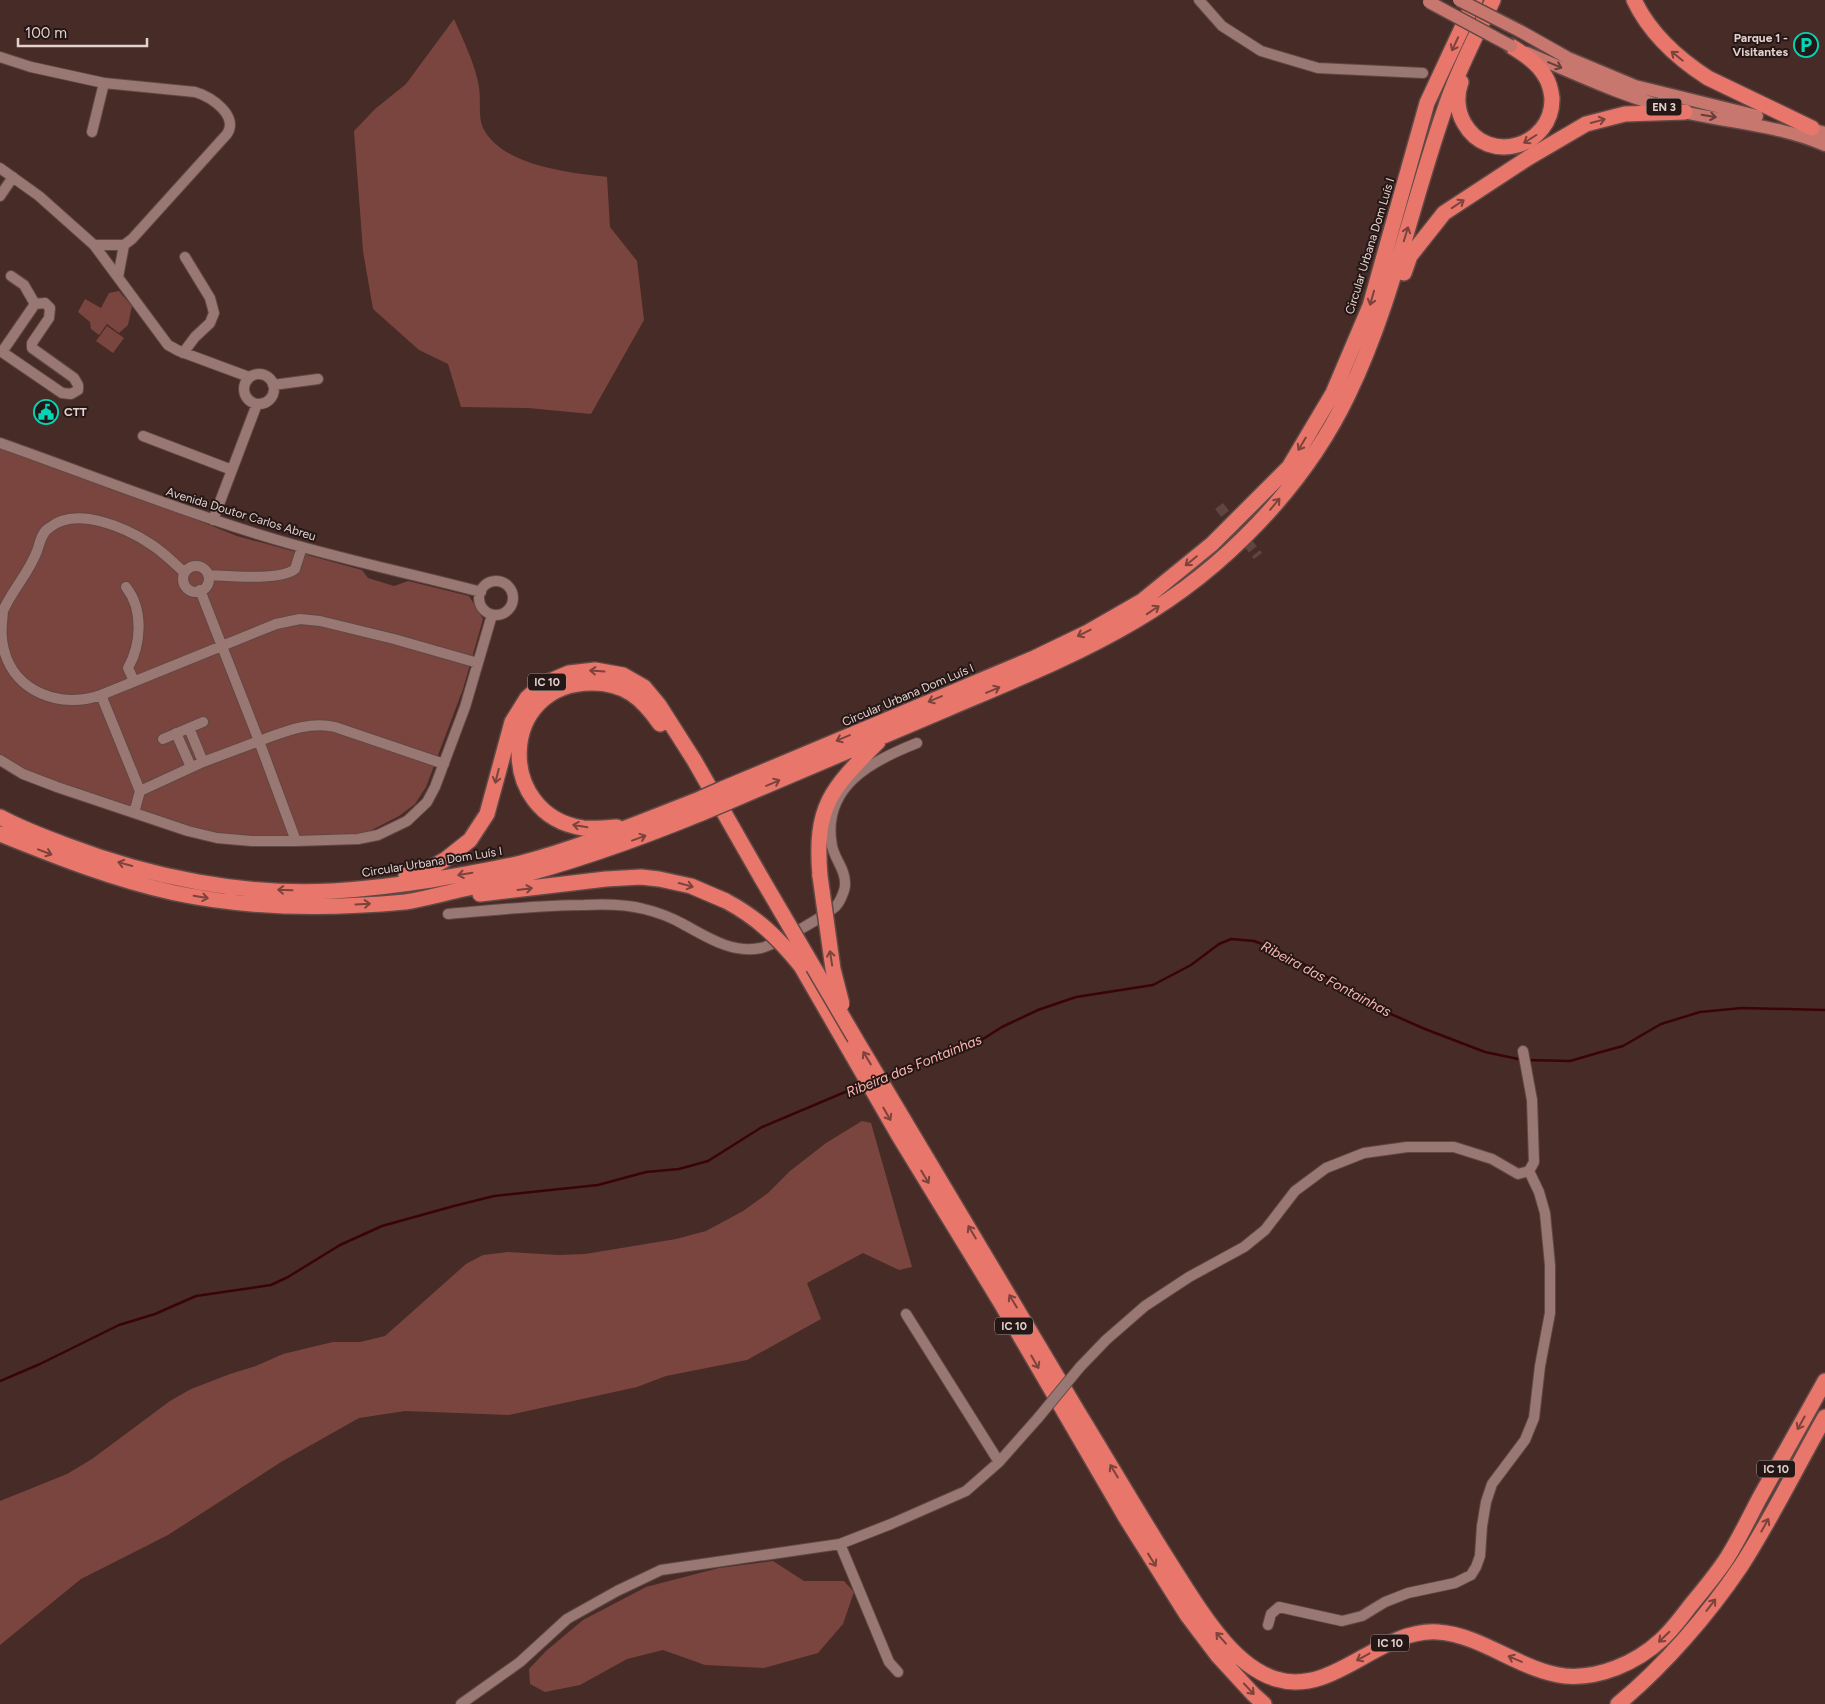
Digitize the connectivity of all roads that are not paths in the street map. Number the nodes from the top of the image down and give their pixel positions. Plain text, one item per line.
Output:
1 (1199, 0) edge
2 (1459, 0) edge
3 (1475, 0) edge
4 (1493, 0) edge
5 (1634, 0) edge
6 (1427, 1) edge
7 (1478, 33) junction
8 (1511, 46) junction
9 (0, 57) edge
10 (1423, 73) dead end
11 (104, 83) junction
12 (1685, 112) junction
13 (1819, 131) edge
14 (92, 132) dead end
15 (1825, 145) edge
16 (0, 168) edge
17 (12, 177) junction
18 (0, 196) edge
19 (94, 245) junction
20 (124, 245) junction
21 (185, 257) dead end
22 (11, 276) dead end
23 (118, 277) junction
24 (35, 304) junction
25 (1, 351) edge
26 (183, 353) junction
27 (249, 377) junction
28 (318, 379) dead end
29 (273, 385) junction
30 (1349, 395) junction
31 (256, 404) junction
32 (143, 436) dead end
33 (0, 444) edge
34 (232, 470) junction
35 (213, 520) junction
36 (302, 547) junction
37 (184, 572) junction
38 (208, 575) junction
39 (126, 587) dead end
40 (200, 590) junction
41 (480, 592) junction
42 (1, 610) edge
43 (492, 615) junction
44 (223, 646) junction
45 (478, 663) junction
46 (134, 681) junction
47 (101, 695) junction
48 (203, 722) dead end
49 (189, 728) junction
50 (176, 733) junction
51 (884, 736) junction
52 (163, 739) dead end
53 (259, 741) junction
54 (917, 743) dead end
55 (0, 760) edge
56 (203, 762) junction
57 (444, 764) junction
58 (191, 768) junction
59 (140, 791) junction
60 (725, 795) junction
61 (698, 807) junction
62 (134, 813) junction
63 (0, 817) edge
64 (645, 820) junction
65 (0, 834) edge
66 (296, 841) junction
67 (758, 881) junction
68 (333, 891) junction
69 (407, 902) junction
70 (448, 914) dead end
71 (801, 966) junction
72 (855, 1038) junction
73 (1523, 1050) dead end
74 (1529, 1171) junction
75 (906, 1314) dead end
76 (1825, 1381) edge
77 (1825, 1417) edge
78 (999, 1462) junction
79 (840, 1544) junction
80 (1268, 1625) dead end
81 (898, 1672) dead end
82 (460, 1704) edge
83 (1264, 1704) edge
84 (1618, 1704) edge

1 - 10 street
2 - 13 main road, EN 3, bridge
3 -> 60 highway, Circular Urbana Dom Luís I
4 - 7 highway
13 -> 5 highway
6 - 8 main road, EN 3, bridge
8 -> 7 highway
30 -> 7 highway, Circular Urbana Dom Luís I
8 -> 12 main road, EN 3
9 - 11 street
11 - 14 street
11 - 20 street
12 -> 15 main road, EN 3
30 -> 12 highway
16 - 17 street
17 - 18 street
17 - 19 street
19 - 20 street
19 - 23 street
20 - 23 street
21 - 26 street
22 - 24 street
23 - 26 street
24 - 25 street
24 - 25 street
26 - 27 street
27 - 29 street
27 - 31 street
28 - 29 street
29 - 31 street
51 -> 30 highway, Circular Urbana Dom Luís I
31 - 34 street
32 - 34 street
33 - 35 street, Avenida Doutor Carlos Abreu
34 - 35 street
35 - 36 street, Avenida Doutor Carlos Abreu
36 - 38 street
36 - 41 street, Avenida Doutor Carlos Abreu
37 - 38 street
37 - 40 street
37 - 42 street
38 - 40 street
39 - 46 street
40 - 44 street
41 - 43 street
41 - 43 street
42 - 47 street
43 - 45 street
44 - 45 street
44 - 46 street
44 - 53 street
45 - 57 street
46 - 47 street
47 - 59 street
48 - 49 street
49 - 50 street
49 - 56 street
50 - 52 street
50 - 58 street
60 -> 51 highway, Circular Urbana Dom Luís I
72 -> 51 highway, IC 10, bridge
53 - 56 street
53 - 57 street
53 - 66 street
54 - 70 street
55 - 62 street
56 - 58 street
57 - 66 street
58 - 59 street
59 - 62 street
60 - 61 highway, Circular Urbana Dom Luís I, bridge
61 - 64 highway, Circular Urbana Dom Luís I
69 -> 61 highway, Circular Urbana Dom Luís I
62 - 66 street
68 -> 63 highway, Circular Urbana Dom Luís I
64 -> 67 highway, IC 10
64 -> 68 highway, Circular Urbana Dom Luís I
65 -> 69 highway, Circular Urbana Dom Luís I
67 -> 68 highway, IC 10
67 - 71 highway, IC 10, bridge
67 - 72 highway, IC 10, bridge
69 -> 71 highway, IC 10, bridge
71 -> 83 highway, IC 10 / IC 10
76 -> 72 highway, IC 10
73 - 74 street
74 - 78 street, bridge
74 - 80 street
75 - 78 street
84 -> 77 highway, IC 10
78 - 79 street
79 - 81 street
79 - 82 street

